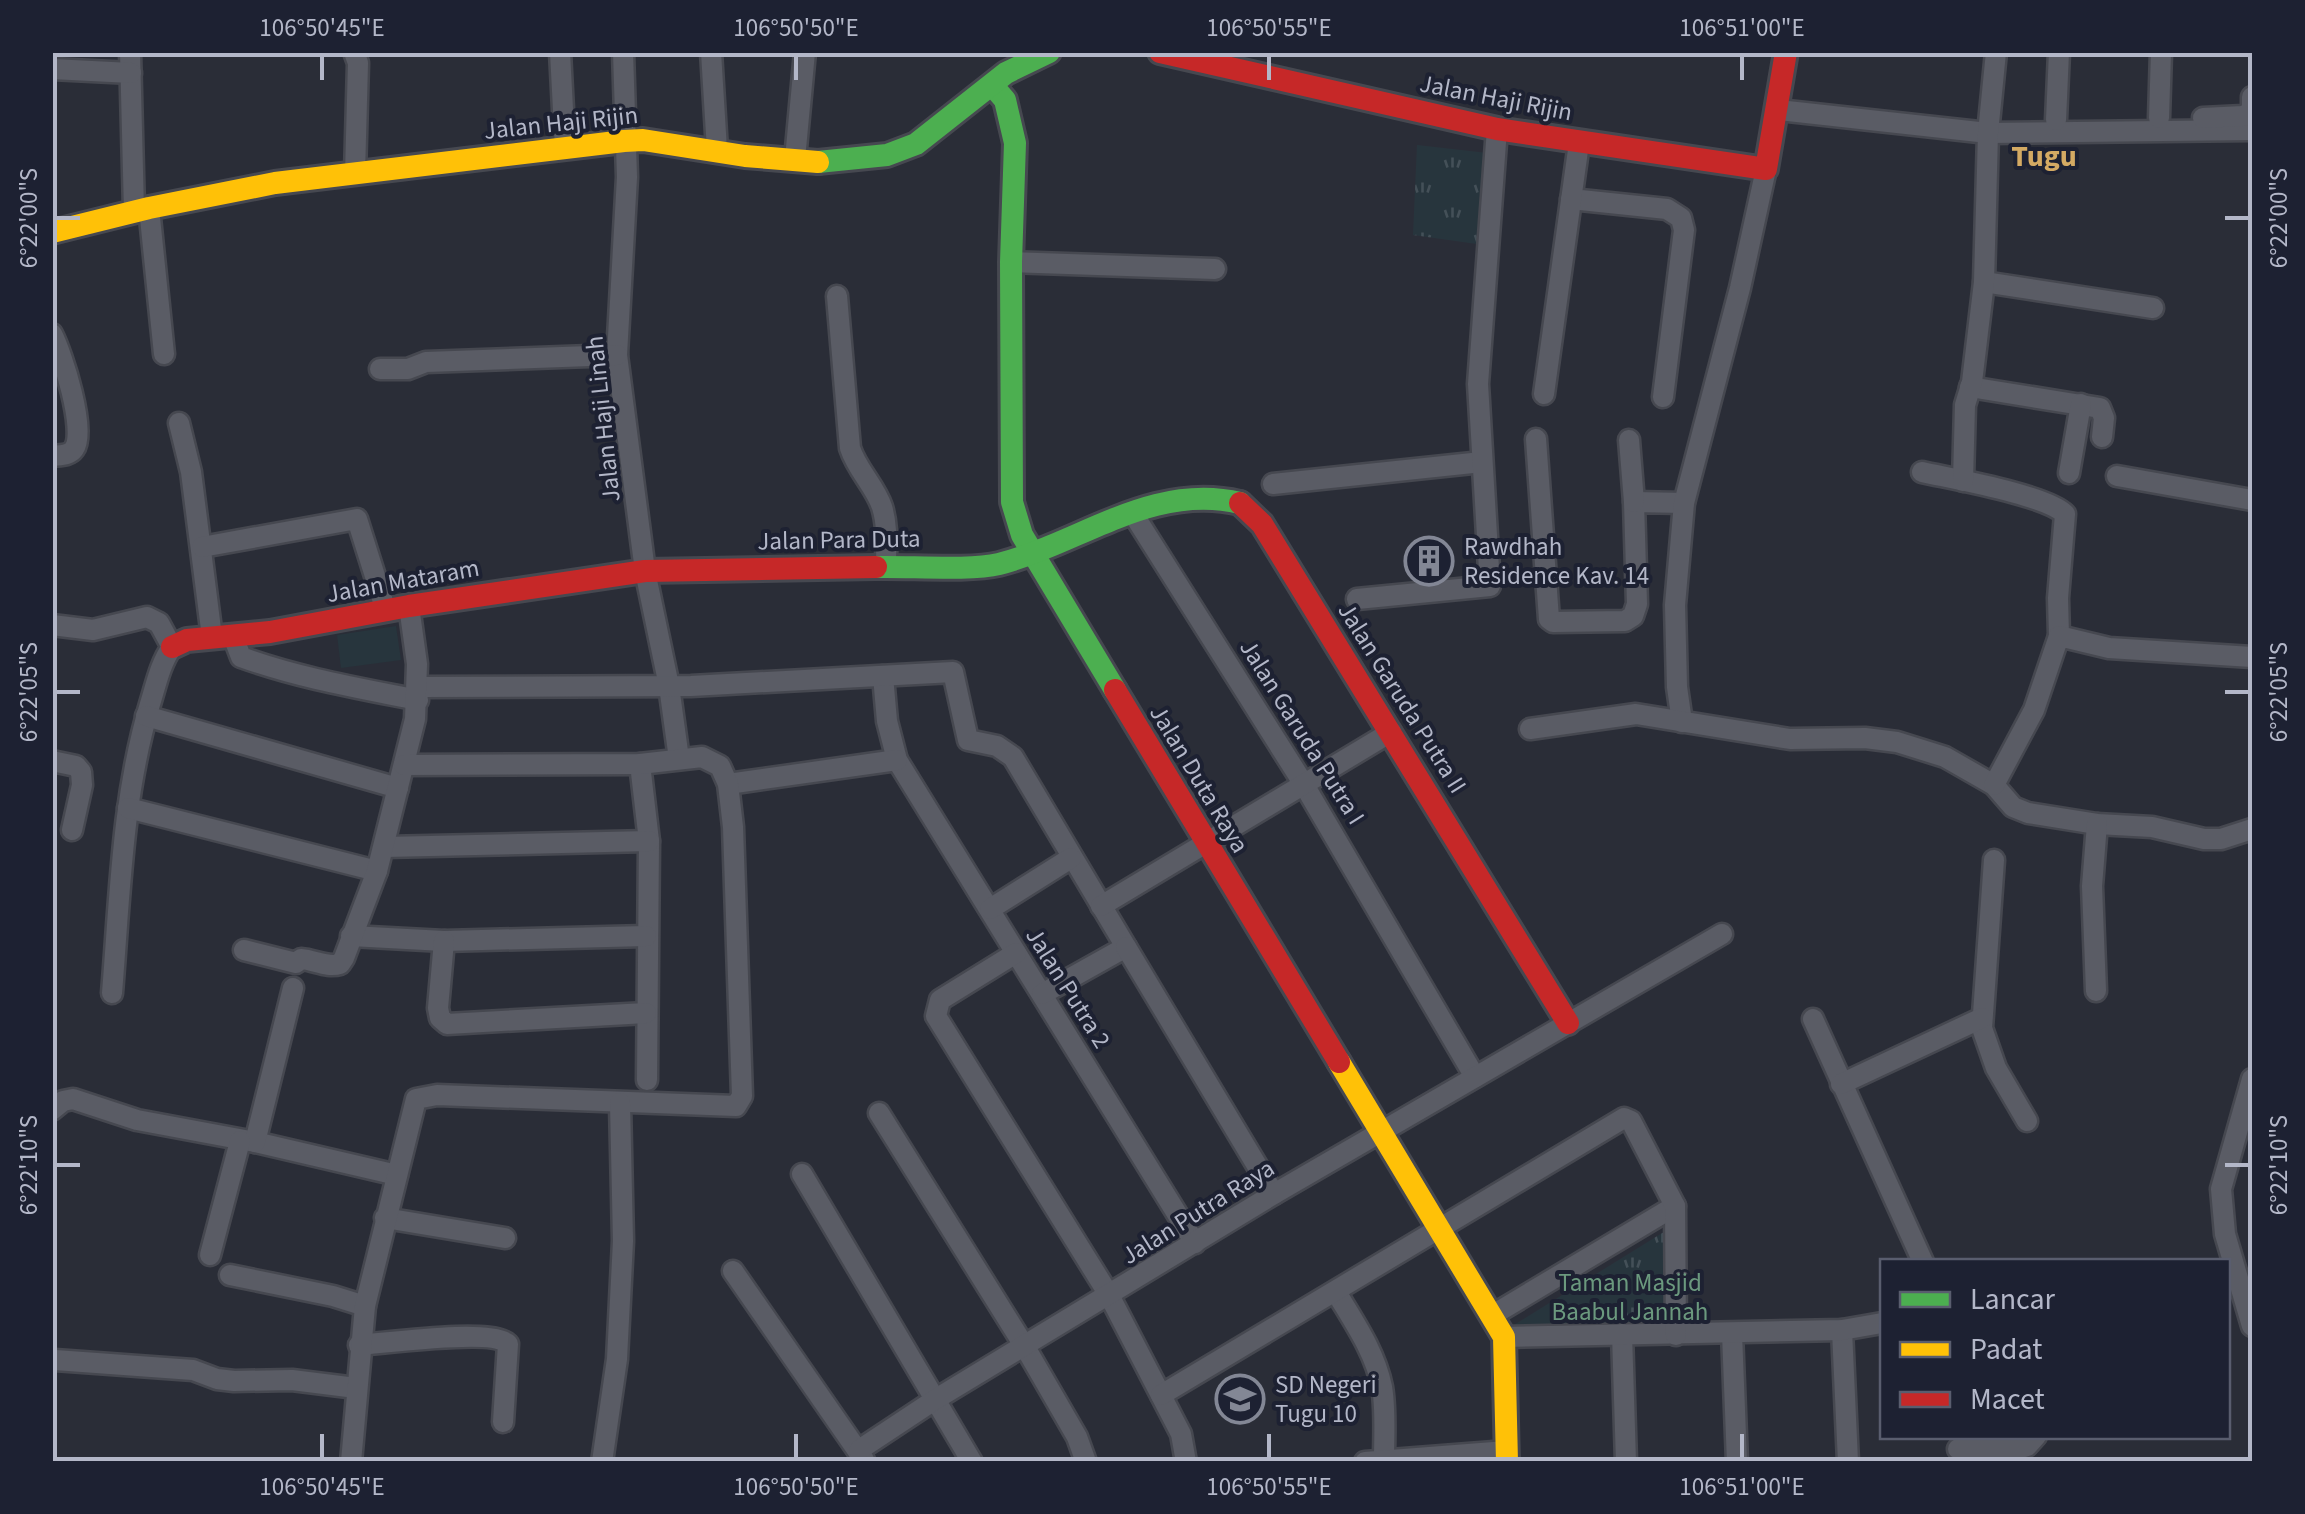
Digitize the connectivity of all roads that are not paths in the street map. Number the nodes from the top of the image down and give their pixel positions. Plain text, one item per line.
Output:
1 (354, 52) edge
2 (560, 52) edge
3 (623, 52) edge
4 (710, 52) edge
5 (805, 52) edge
6 (1048, 52) edge
7 (1160, 52) edge
8 (1786, 52) edge
9 (1996, 52) edge
10 (2059, 52) edge
11 (2161, 52) edge
12 (130, 62) edge
13 (52, 69) edge
14 (992, 84) junction
15 (2252, 97) edge
16 (1778, 110) junction
17 (2159, 118) junction
18 (2056, 120) junction
19 (1497, 129) junction
20 (2252, 130) edge
21 (1988, 133) junction
22 (624, 142) junction
23 (1579, 143) junction
24 (565, 148) junction
25 (717, 150) junction
26 (796, 159) junction
27 (1766, 169) junction
28 (356, 174) junction
29 (1570, 199) junction
30 (142, 209) junction
31 (52, 232) edge
32 (1010, 262) junction
33 (1215, 269) dead end
34 (1984, 282) junction
35 (838, 296) dead end
36 (2153, 308) dead end
37 (52, 334) edge
38 (164, 354) dead end
39 (617, 355) junction
40 (380, 369) dead end
41 (1970, 387) junction
42 (1544, 394) dead end
43 (1663, 396) dead end
44 (2081, 404) junction
45 (179, 423) dead end
46 (2102, 438) dead end
47 (1536, 439) dead end
48 (1628, 440) dead end
49 (52, 456) edge
50 (1482, 462) junction
51 (1922, 472) dead end
52 (2069, 473) dead end
53 (2117, 476) dead end
54 (1963, 481) junction
55 (1273, 484) dead end
56 (2252, 500) edge
57 (1634, 502) junction
58 (1684, 503) junction
59 (1132, 512) junction
60 (202, 546) junction
61 (1031, 553) junction
62 (886, 566) junction
63 (645, 571) junction
64 (1357, 599) dead end
65 (397, 608) junction
66 (52, 626) edge
67 (2059, 636) junction
68 (223, 637) junction
69 (172, 647) junction
70 (2252, 657) edge
71 (883, 676) junction
72 (669, 686) junction
73 (418, 694) junction
74 (146, 716) junction
75 (1682, 722) junction
76 (1530, 729) dead end
77 (1391, 732) junction
78 (679, 759) junction
79 (897, 760) junction
80 (52, 761) edge
81 (640, 764) junction
82 (404, 765) junction
83 (1303, 783) junction
84 (728, 784) junction
85 (1994, 785) junction
86 (398, 788) junction
87 (128, 808) junction
88 (2097, 824) junction
89 (2252, 829) edge
90 (72, 830) dead end
91 (649, 841) junction
92 (1206, 844) junction
93 (384, 847) junction
94 (1071, 858) junction
95 (1994, 860) dead end
96 (376, 871) junction
97 (1101, 906) junction
98 (990, 909) junction
99 (1722, 934) dead end
100 (351, 936) junction
101 (646, 936) junction
102 (444, 941) junction
103 (1126, 947) junction
104 (244, 950) dead end
105 (1016, 953) junction
106 (293, 988) dead end
107 (2096, 991) dead end
108 (112, 992) dead end
109 (1042, 994) junction
110 (646, 1012) junction
111 (1982, 1018) junction
112 (1812, 1019) dead end
113 (1568, 1023) junction
114 (1476, 1077) junction
115 (647, 1080) dead end
116 (2252, 1081) edge
117 (1841, 1084) junction
118 (620, 1102) junction
119 (52, 1110) edge
120 (879, 1113) dead end
121 (2027, 1121) dead end
122 (1380, 1131) junction
123 (248, 1142) junction
124 (802, 1174) dead end
125 (397, 1176) junction
126 (1274, 1194) junction
127 (1674, 1206) junction
128 (385, 1218) junction
129 (1438, 1229) junction
130 (505, 1238) dead end
131 (1195, 1243) junction
132 (210, 1255) dead end
133 (1922, 1259) edge
134 (734, 1270) dead end
135 (230, 1275) dead end
136 (1336, 1292) junction
137 (1109, 1296) junction
138 (364, 1306) junction
139 (1491, 1316) junction
140 (1880, 1323) edge
141 (2252, 1326) edge
142 (1842, 1330) junction
143 (1732, 1333) junction
144 (1622, 1334) junction
145 (1676, 1334) junction
146 (1504, 1337) junction
147 (359, 1346) junction
148 (1025, 1347) junction
149 (55, 1360) dead end
150 (356, 1388) junction
151 (1161, 1395) junction
152 (936, 1399) junction
153 (503, 1422) dead end
154 (2033, 1439) edge
155 (1958, 1449) edge
156 (862, 1456) edge
157 (1507, 1456) edge
158 (1384, 1460) edge
159 (351, 1462) edge
160 (602, 1462) edge
161 (972, 1462) edge
162 (1086, 1462) edge
163 (1186, 1462) edge
164 (1364, 1462) edge
165 (1626, 1462) edge
166 (1737, 1462) edge
167 (1848, 1462) edge

1 - 28 street
2 - 24 street
3 - 22 street, Jalan Haji Linah
4 - 25 street
5 - 26 street
6 - 14 street, Jalan Haji Rijin
7 - 19 street, Jalan Haji Rijin
8 - 16 street
9 - 21 street
10 - 18 street
11 - 17 street
12 - 13 street
12 - 30 street
14 - 26 street, Jalan Haji Rijin
14 - 32 street, Jalan Duta Raya
15 - 17 street
16 - 21 street
16 - 27 street
17 - 18 street
18 - 21 street
19 - 23 street, Jalan Haji Rijin
19 - 50 street
20 - 21 street
21 - 34 street
22 - 24 street, Jalan Haji Rijin
22 - 25 street, Jalan Haji Rijin
22 - 39 street, Jalan Haji Linah
23 - 27 street, Jalan Haji Rijin
23 - 29 street
24 - 28 street, Jalan Haji Rijin
25 - 26 street, Jalan Haji Rijin
27 - 58 street
28 - 30 street, Jalan Haji Rijin
29 - 42 street
29 - 43 street
30 - 31 street, Jalan Haji Rijin
30 - 38 street
32 - 33 street
32 - 61 street, Jalan Duta Raya
34 - 36 street
34 - 41 street
35 - 62 street
37 - 49 street
39 - 40 street
39 - 63 street, Jalan Haji Linah
41 - 44 street
41 - 54 street
44 - 46 street
44 - 52 street
45 - 60 street
47 - 57 street
48 - 57 street
50 - 55 street
50 - 64 street
51 - 54 street
53 - 56 street
54 - 67 street
57 - 58 street
58 - 75 street
59 - 61 street
59 - 77 street, Jalan Garuda Putra II
59 - 83 street, Jalan Garuda Putra I
60 - 65 street
60 - 68 street
61 - 62 street, Jalan Para Duta
61 - 92 street, Jalan Duta Raya
62 - 63 street, Jalan Para Duta
63 - 65 street, Jalan Mataram
63 - 72 street, Jalan Haji Linah
65 - 68 street, Jalan Mataram
65 - 73 street
66 - 69 street
67 - 70 street
67 - 85 street
68 - 69 street, Jalan Mataram
68 - 73 street
69 - 74 street
71 - 72 street
71 - 79 street, Jalan Putra 2
71 - 94 street
72 - 73 street
72 - 78 street, Jalan Haji Linah
73 - 82 street
74 - 86 street
74 - 87 street
75 - 76 street
75 - 85 street
77 - 83 street
77 - 113 street, Jalan Garuda Putra II
78 - 81 street
78 - 84 street
79 - 84 street
79 - 98 street, Jalan Putra 2
80 - 90 street
81 - 82 street
81 - 91 street
82 - 86 street
83 - 92 street
83 - 114 street, Jalan Garuda Putra I
84 - 118 street
85 - 88 street
86 - 93 street
87 - 96 street
87 - 108 street
88 - 89 street
88 - 107 street
91 - 93 street
91 - 101 street
92 - 97 street
92 - 122 street, Jalan Duta Raya
93 - 96 street
94 - 97 street
94 - 98 street
95 - 111 street
96 - 100 street
97 - 103 street
98 - 105 street, Jalan Putra 2
99 - 113 street, Jalan Putra Raya
100 - 102 street
100 - 104 street
101 - 102 street
101 - 110 street
102 - 110 street
103 - 109 street
103 - 126 street
105 - 109 street, Jalan Putra 2
105 - 137 street
106 - 123 street
109 - 131 street, Jalan Putra 2
110 - 115 street
111 - 117 street
111 - 121 street
112 - 117 street
113 - 114 street, Jalan Putra Raya
114 - 122 street, Jalan Putra Raya
116 - 141 street
117 - 133 street
118 - 125 street
118 - 160 street
119 - 123 street
120 - 148 street
122 - 126 street, Jalan Putra Raya
122 - 129 street, Jalan Duta Raya
123 - 125 street
123 - 132 street
124 - 152 street
125 - 128 street
126 - 131 street, Jalan Putra Raya
127 - 129 street
127 - 139 street
127 - 145 street
128 - 130 street
128 - 138 street
129 - 136 street
129 - 139 street, Jalan Duta Raya
131 - 137 street, Jalan Putra Raya
134 - 156 street
135 - 138 street
136 - 151 street
136 - 158 street
137 - 148 street, Jalan Putra Raya
137 - 151 street
138 - 147 street
139 - 146 street, Jalan Duta Raya
140 - 142 street
142 - 143 street
142 - 167 street
143 - 145 street
143 - 166 street
144 - 145 street
144 - 146 street
144 - 165 street
146 - 157 street
147 - 150 street
147 - 153 street
148 - 152 street, Jalan Putra Raya
148 - 162 street
149 - 150 street
150 - 159 street
151 - 163 street
152 - 156 street, Jalan Putra Raya
152 - 161 street
154 - 155 street
157 - 158 street
158 - 164 street

